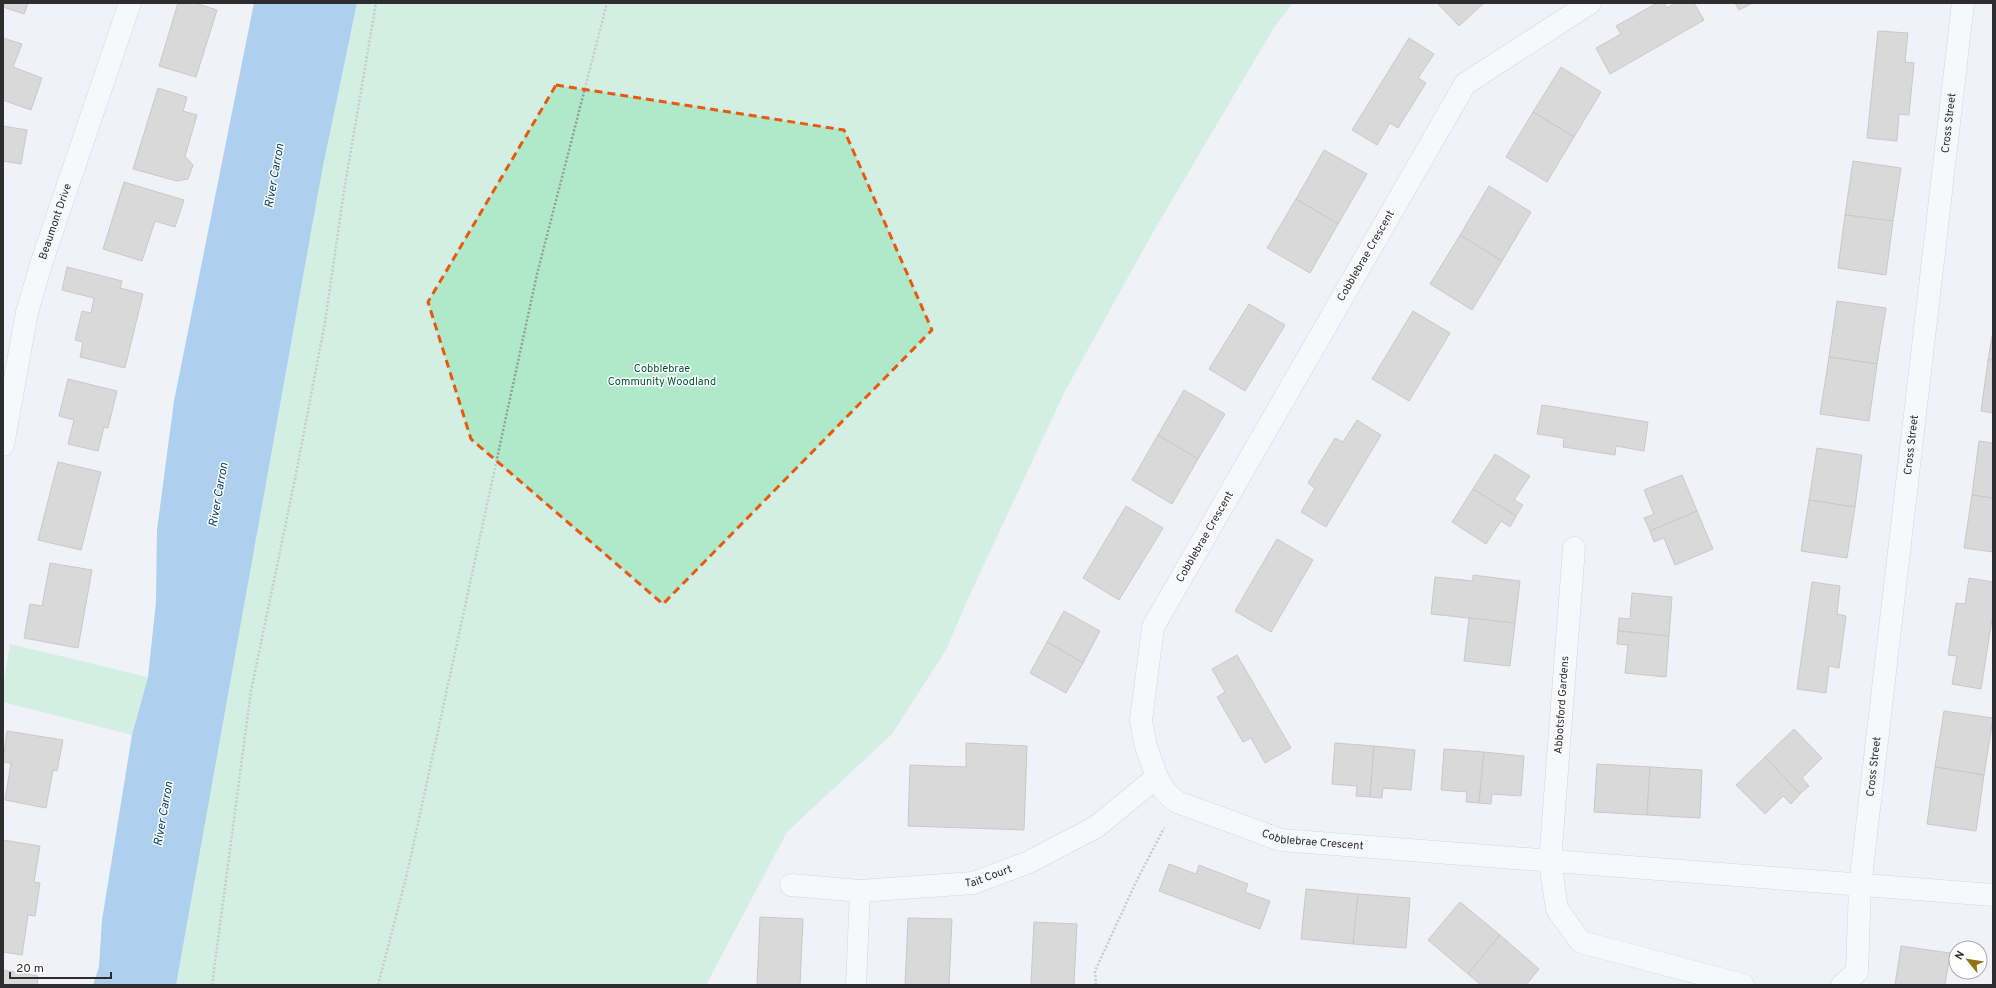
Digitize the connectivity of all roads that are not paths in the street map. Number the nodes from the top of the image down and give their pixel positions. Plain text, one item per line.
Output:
1 (130, 3) edge
2 (1590, 3) edge
3 (1963, 3) edge
4 (3, 445) edge
5 (1574, 548) dead end
6 (1157, 777) junction
7 (1550, 862) junction
8 (791, 885) dead end
9 (1860, 886) junction
10 (860, 891) junction
11 (1993, 895) edge
12 (856, 985) edge
13 (1743, 985) edge
14 (1842, 985) edge

1 - 4 street, Beaumont Drive
2 - 6 street, Cobblebrae Crescent
3 - 9 street, Cross Street
5 - 7 street, Abbotsford Gardens
6 - 7 street, Cobblebrae Crescent
6 - 10 street, Tait Court
7 - 9 street, Cobblebrae Crescent
7 - 13 street, Abbotsford Gardens
8 - 10 street, Tait Court
9 - 11 street, Cobblebrae Crescent
9 - 14 street, Cross Street
10 - 12 lane

